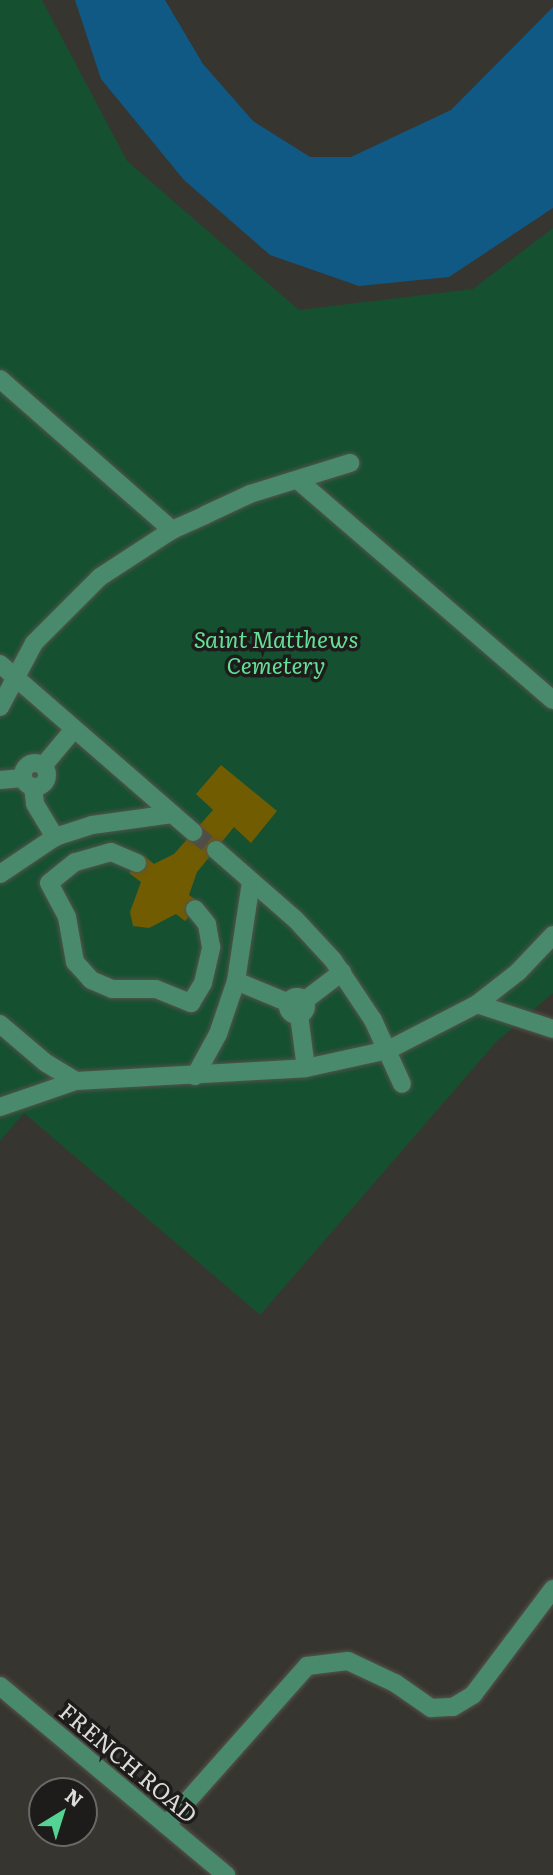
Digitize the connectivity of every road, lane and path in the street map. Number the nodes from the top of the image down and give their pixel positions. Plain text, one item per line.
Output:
1 (0, 379) edge
2 (350, 463) dead end
3 (299, 481) junction
4 (172, 530) junction
5 (0, 664) edge
6 (15, 677) junction
7 (553, 700) edge
8 (0, 707) edge
9 (74, 729) junction
10 (0, 780) edge
11 (28, 783) junction
12 (172, 814) junction
13 (193, 832) tunnel mouth
14 (55, 837) junction
15 (216, 850) tunnel mouth
16 (137, 863) dead end
17 (0, 874) edge
18 (251, 882) junction
19 (195, 909) dead end
20 (553, 935) edge
21 (342, 972) junction
22 (236, 981) junction
23 (477, 1004) junction
24 (298, 1006) junction
25 (0, 1024) edge
26 (553, 1029) edge
27 (388, 1050) junction
28 (306, 1068) junction
29 (195, 1076) junction
30 (76, 1081) junction
31 (402, 1084) dead end
32 (0, 1107) edge
33 (553, 1589) edge
34 (0, 1686) edge
35 (166, 1825) junction
36 (226, 1875) edge

1 - 4 street
2 - 3 street
3 - 4 street
3 - 7 street
4 - 6 street
5 - 6 street
6 - 8 street
6 - 9 street
9 - 11 street
9 - 12 street
10 - 11 street
11 - 14 street
12 - 13 street
12 - 14 street
14 - 17 street
15 - 18 street
16 - 19 street
18 - 21 street
18 - 22 street
20 - 23 street
21 - 24 street
21 - 27 street
22 - 24 street
22 - 29 street
23 - 26 street
23 - 27 street
24 - 28 street
25 - 30 street
27 - 28 street
27 - 31 street
28 - 29 street
29 - 30 street
30 - 32 street
33 - 35 street
34 - 35 street, FRENCH ROAD
35 - 36 street, FRENCH ROAD

